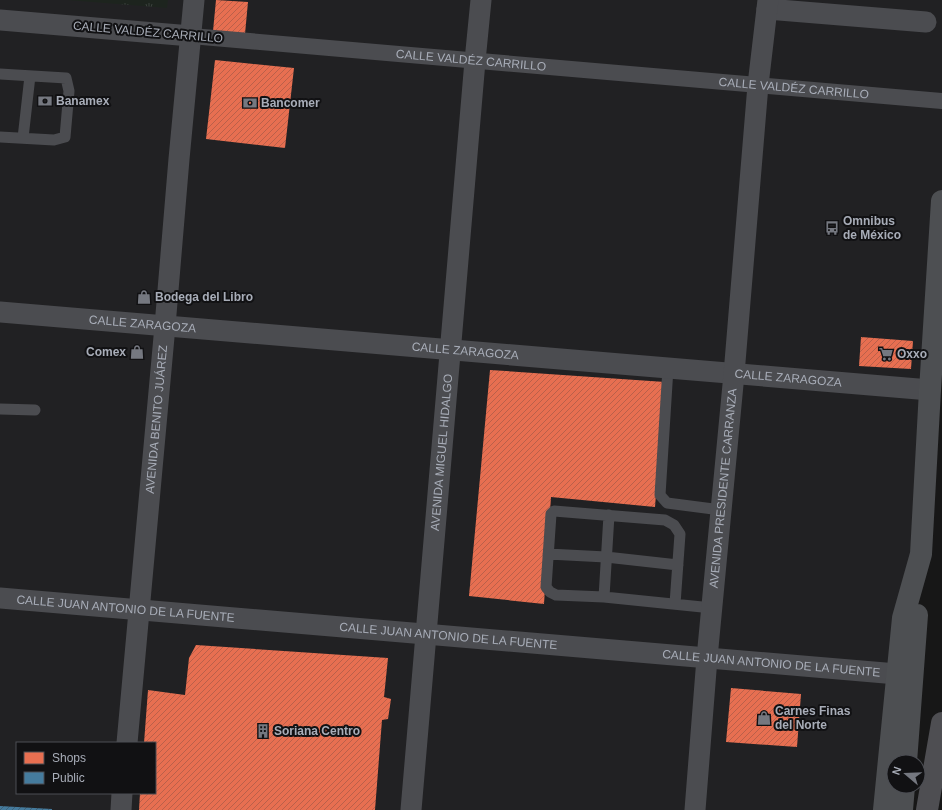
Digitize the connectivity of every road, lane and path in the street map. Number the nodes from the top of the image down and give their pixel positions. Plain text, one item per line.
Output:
1 (194, 0) edge
2 (482, 0) edge
3 (768, 4) edge
4 (0, 20) edge
5 (926, 22) dead end
6 (191, 36) junction
7 (475, 61) junction
8 (0, 74) edge
9 (30, 76) junction
10 (758, 85) junction
11 (942, 101) edge
12 (0, 137) edge
13 (24, 138) junction
14 (942, 202) edge
15 (0, 312) edge
16 (165, 326) junction
17 (450, 350) junction
18 (668, 368) junction
19 (734, 374) junction
20 (930, 390) junction
21 (0, 409) edge
22 (35, 410) dead end
23 (721, 510) junction
24 (609, 515) junction
25 (548, 554) junction
26 (921, 554) junction
27 (606, 557) junction
28 (678, 565) junction
29 (604, 597) junction
30 (0, 598) edge
31 (675, 604) junction
32 (712, 608) junction
33 (140, 610) junction
34 (426, 634) junction
35 (707, 658) junction
36 (897, 674) junction
37 (942, 723) edge
38 (127, 742) edge
39 (907, 754) edge
40 (122, 794) edge
41 (903, 794) edge
42 (120, 810) edge
43 (411, 810) edge
44 (695, 810) edge
45 (884, 810) edge
46 (902, 810) edge
47 (927, 810) edge

1 - 6 street, AVENIDA BENITO JUÁREZ
2 - 7 street, AVENIDA MIGUEL HIDALGO
3 - 5 street
3 - 10 street, AVENIDA PRESIDENTE CARRANZA
4 - 6 street, CALLE VALDÉZ CARRILLO
6 - 7 street, CALLE VALDÉZ CARRILLO
6 - 16 street, AVENIDA BENITO JUÁREZ
7 - 10 street, CALLE VALDÉZ CARRILLO
7 - 17 street, AVENIDA MIGUEL HIDALGO
8 - 9 lane
9 - 13 lane
9 - 13 lane
10 - 11 street, CALLE VALDÉZ CARRILLO
10 - 19 street, AVENIDA PRESIDENTE CARRANZA
12 - 13 lane
14 - 20 main road
15 - 16 street, CALLE ZARAGOZA
16 - 17 street, CALLE ZARAGOZA
16 - 33 street, AVENIDA BENITO JUÁREZ
17 - 18 street, CALLE ZARAGOZA
17 - 34 street, AVENIDA MIGUEL HIDALGO
18 - 19 street, CALLE ZARAGOZA
18 - 23 lane
19 - 20 street, CALLE ZARAGOZA
19 - 23 street, AVENIDA PRESIDENTE CARRANZA
20 - 26 main road
21 - 22 lane
23 - 32 street, AVENIDA PRESIDENTE CARRANZA
24 - 25 lane
24 - 27 lane
24 - 28 lane
25 - 27 lane
25 - 29 lane
26 - 36 main road
26 - 39 main road
27 - 28 lane
27 - 29 lane
28 - 31 lane
29 - 31 lane
30 - 33 street, CALLE JUAN ANTONIO DE LA FUENTE
31 - 32 lane
32 - 35 street, AVENIDA PRESIDENTE CARRANZA
33 - 34 street, CALLE JUAN ANTONIO DE LA FUENTE
33 - 38 street, AVENIDA BENITO JUÁREZ
34 - 35 street, CALLE JUAN ANTONIO DE LA FUENTE
34 - 43 street, AVENIDA MIGUEL HIDALGO
35 - 36 street, CALLE JUAN ANTONIO DE LA FUENTE
35 - 44 street, AVENIDA PRESIDENTE CARRANZA
36 - 45 main road
37 - 47 highway
40 - 42 street
41 - 46 main road

